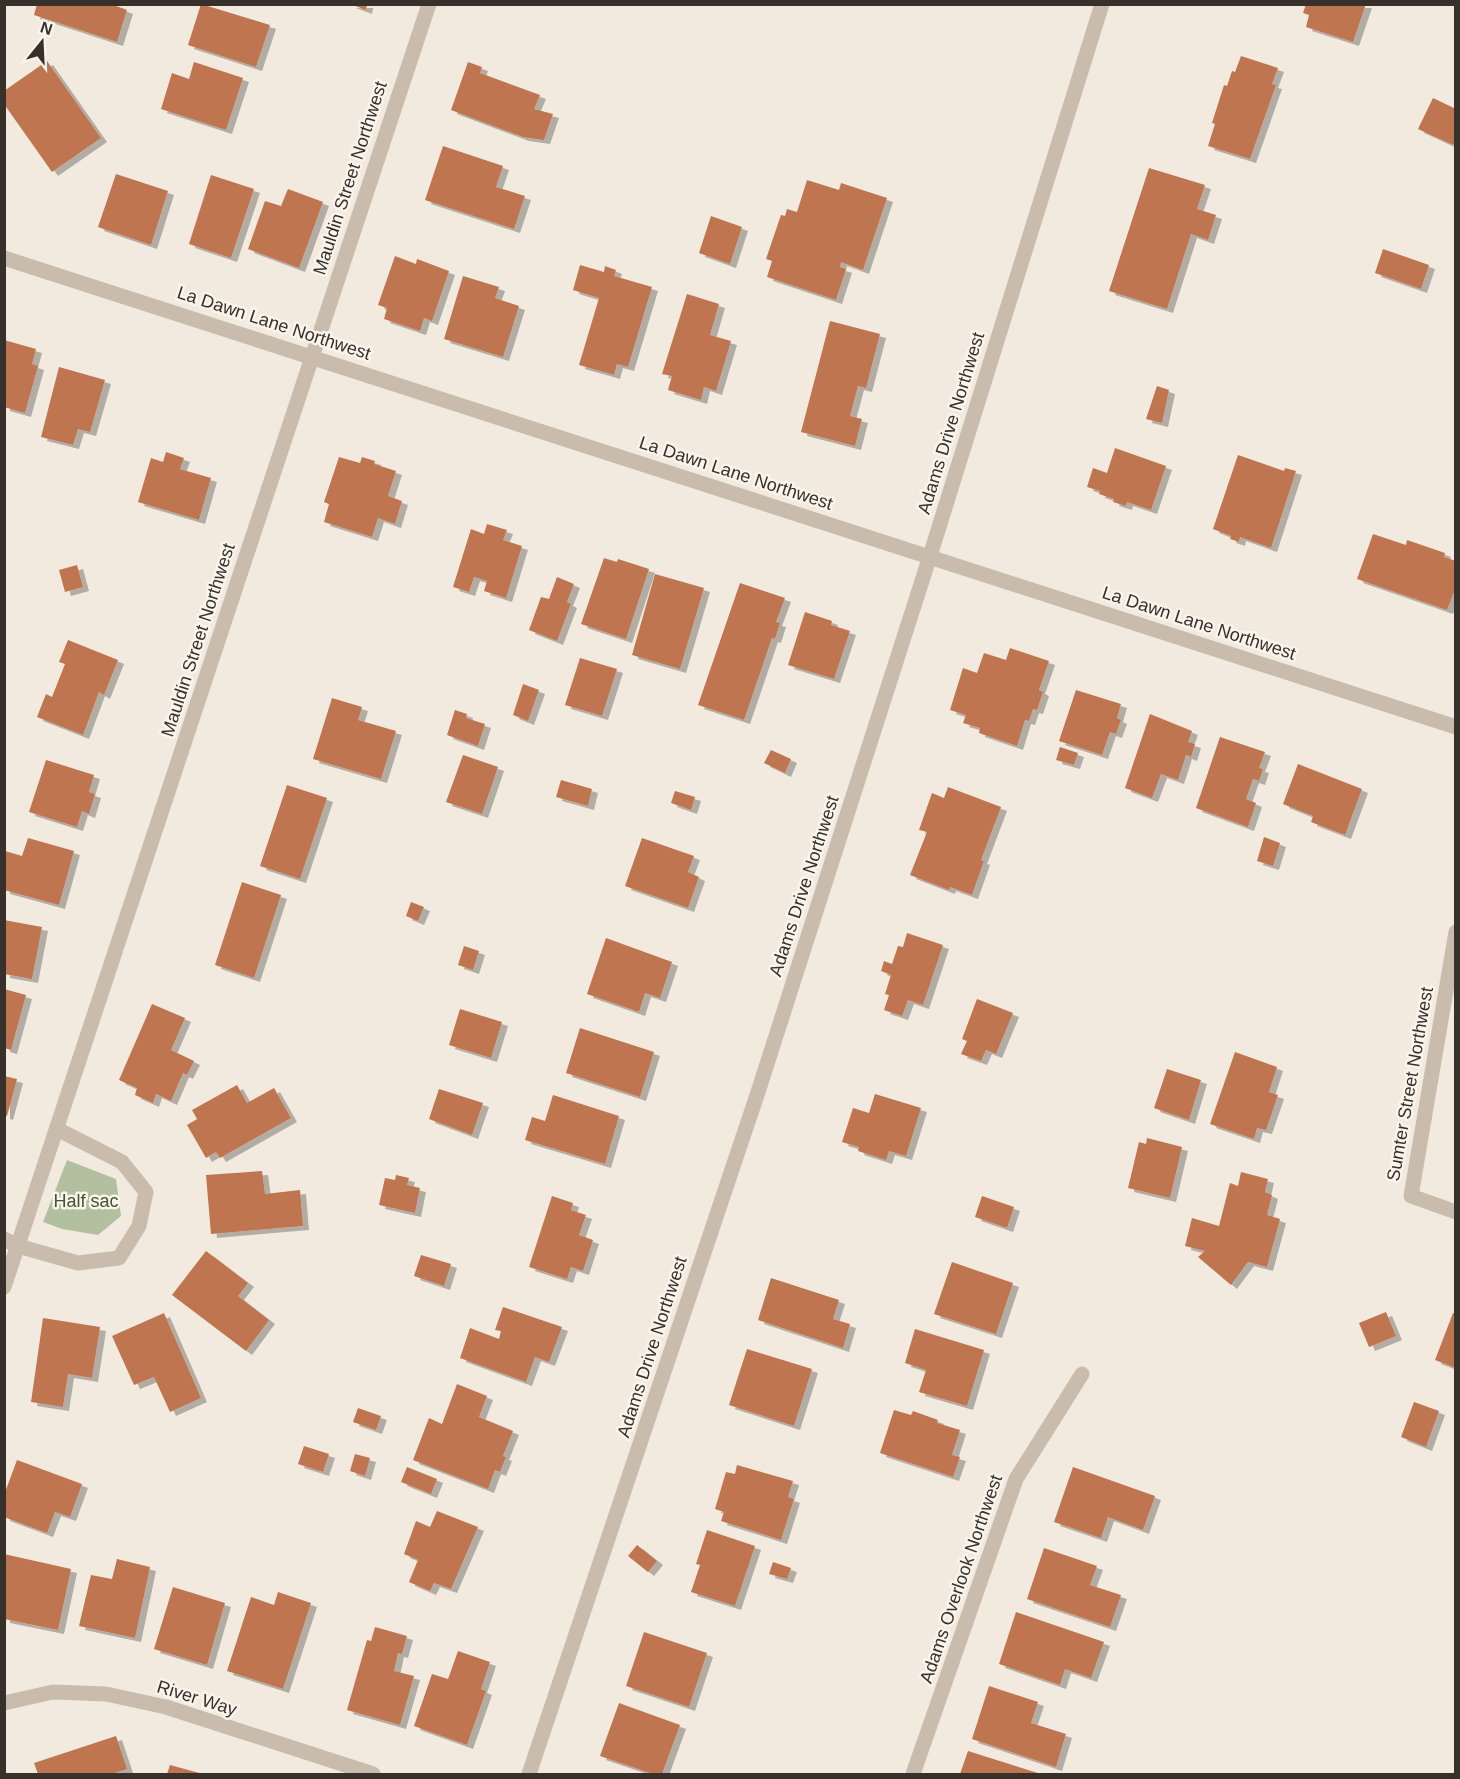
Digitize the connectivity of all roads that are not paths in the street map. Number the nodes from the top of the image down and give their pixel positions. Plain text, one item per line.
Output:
1 (429, 4) edge
2 (1102, 4) edge
3 (4, 258) edge
4 (312, 356) junction
5 (930, 556) junction
6 (1455, 727) edge
7 (1455, 932) edge
8 (57, 1129) junction
9 (1455, 1212) edge
10 (11, 1242) edge
11 (4, 1287) edge
12 (1082, 1374) dead end
13 (4, 1703) edge
14 (373, 1774) edge
15 (529, 1774) edge
16 (913, 1774) edge

1 - 4 street, Mauldin Street Northwest
2 - 5 street, Adams Drive Northwest
3 - 4 street, La Dawn Lane Northwest
4 - 5 street, La Dawn Lane Northwest
4 - 8 street, Mauldin Street Northwest
5 - 6 street, La Dawn Lane Northwest
5 - 15 street, Adams Drive Northwest
7 - 9 street, Sumter Street Northwest
8 - 10 street, Mauldin Street Northwest
8 - 10 street
10 - 11 street, Mauldin Street Northwest
12 - 16 street, Adams Overlook Northwest
13 - 14 street, River Way

